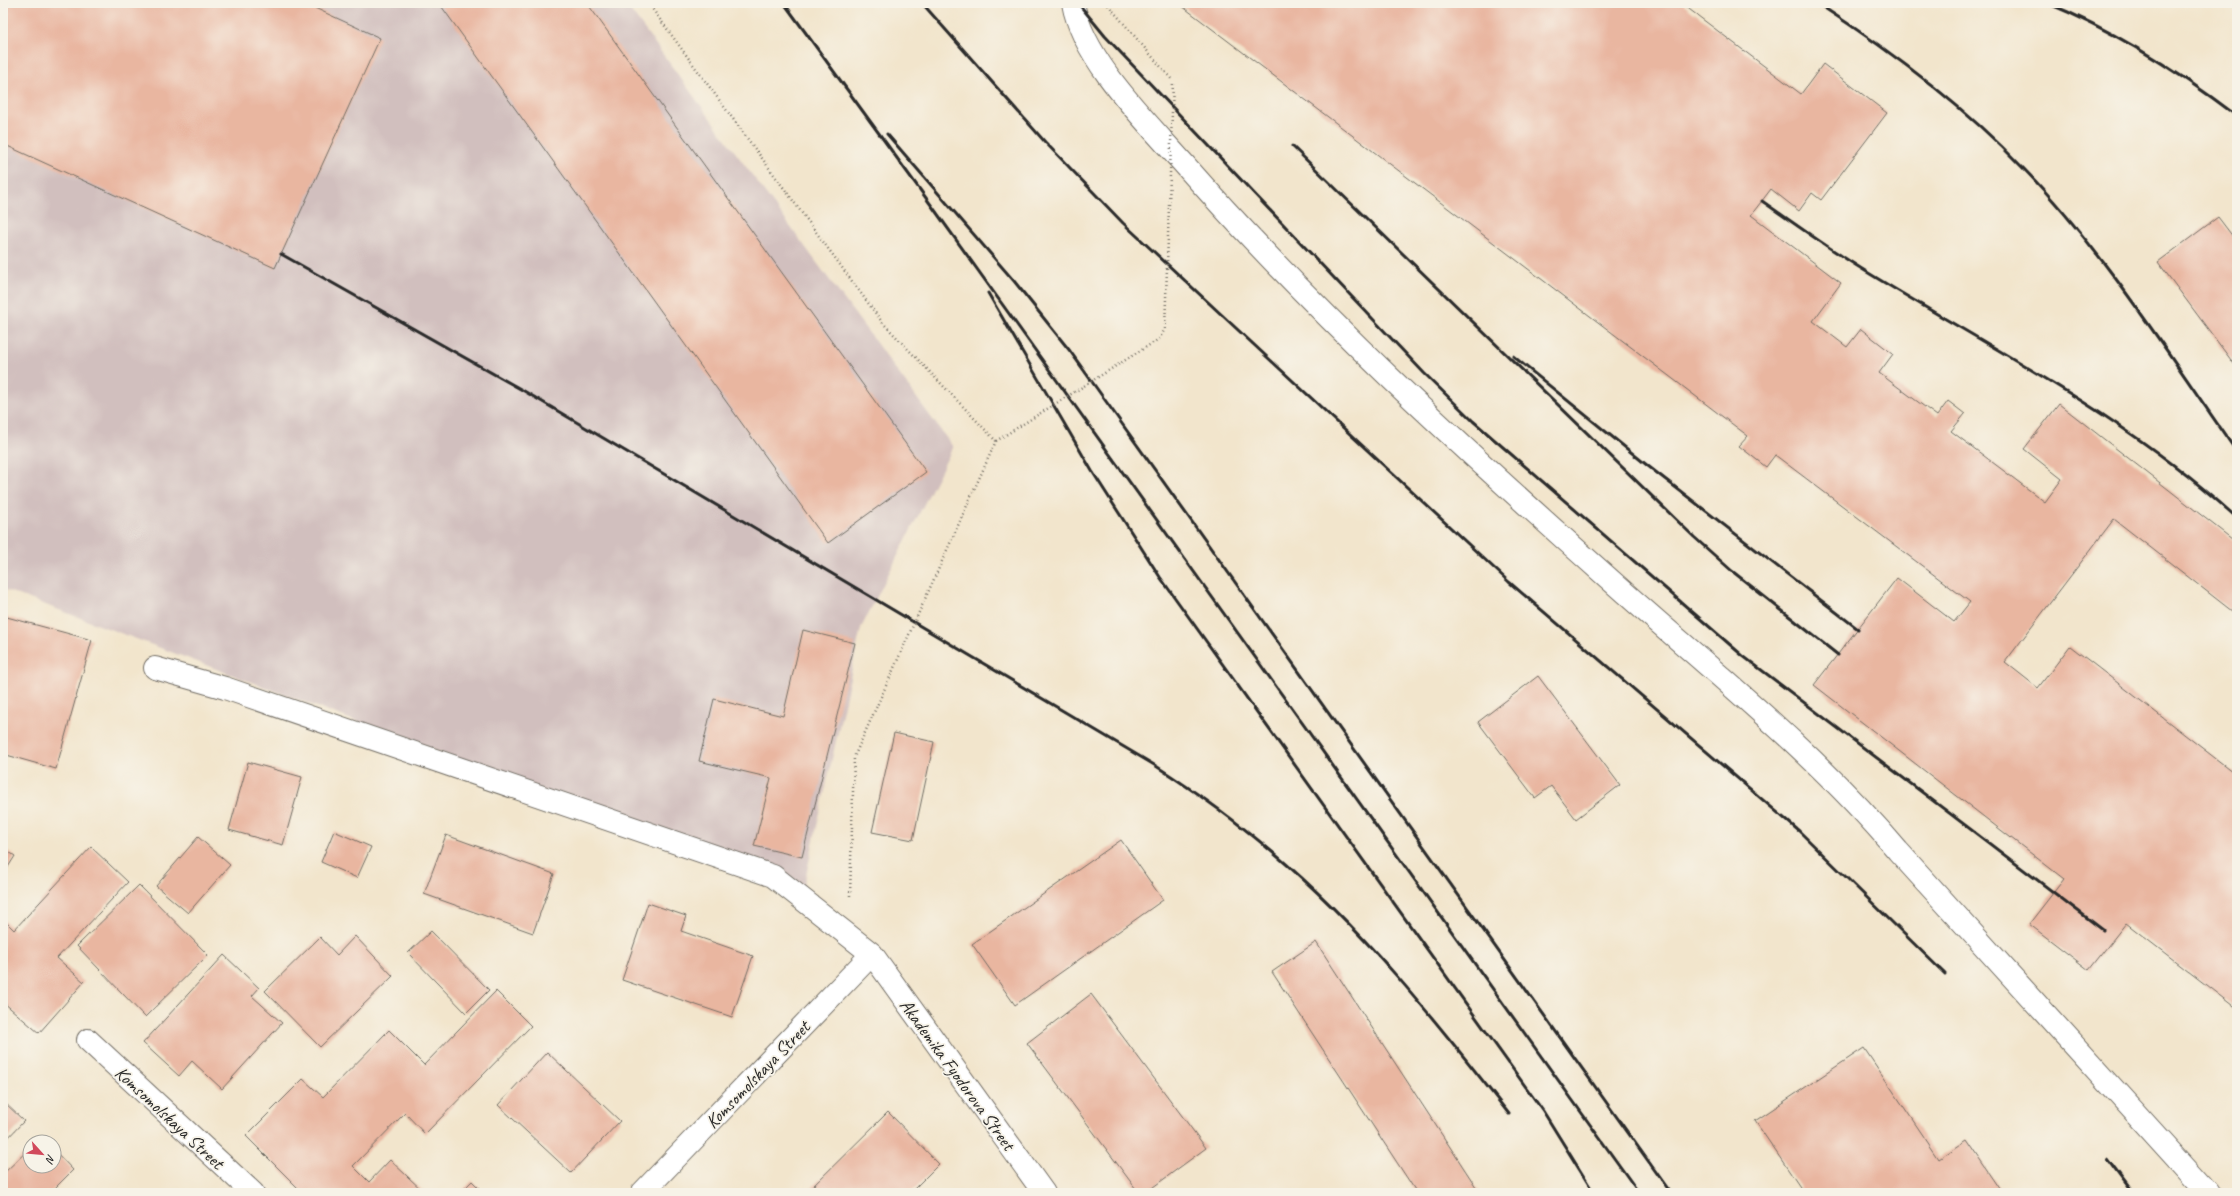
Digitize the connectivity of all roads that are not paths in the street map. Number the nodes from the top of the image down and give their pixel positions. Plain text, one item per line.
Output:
1 (1073, 3) edge
2 (154, 668) dead end
3 (872, 954) junction
4 (88, 1040) dead end
5 (253, 1193) edge
6 (642, 1193) edge
7 (1044, 1193) edge
8 (2208, 1193) edge

1 - 8 street
2 - 3 street, Akademika Fyodorova Street
3 - 6 street, Komsomolskaya Street
3 - 7 street, Akademika Fyodorova Street
4 - 5 street, Komsomolskaya Street

